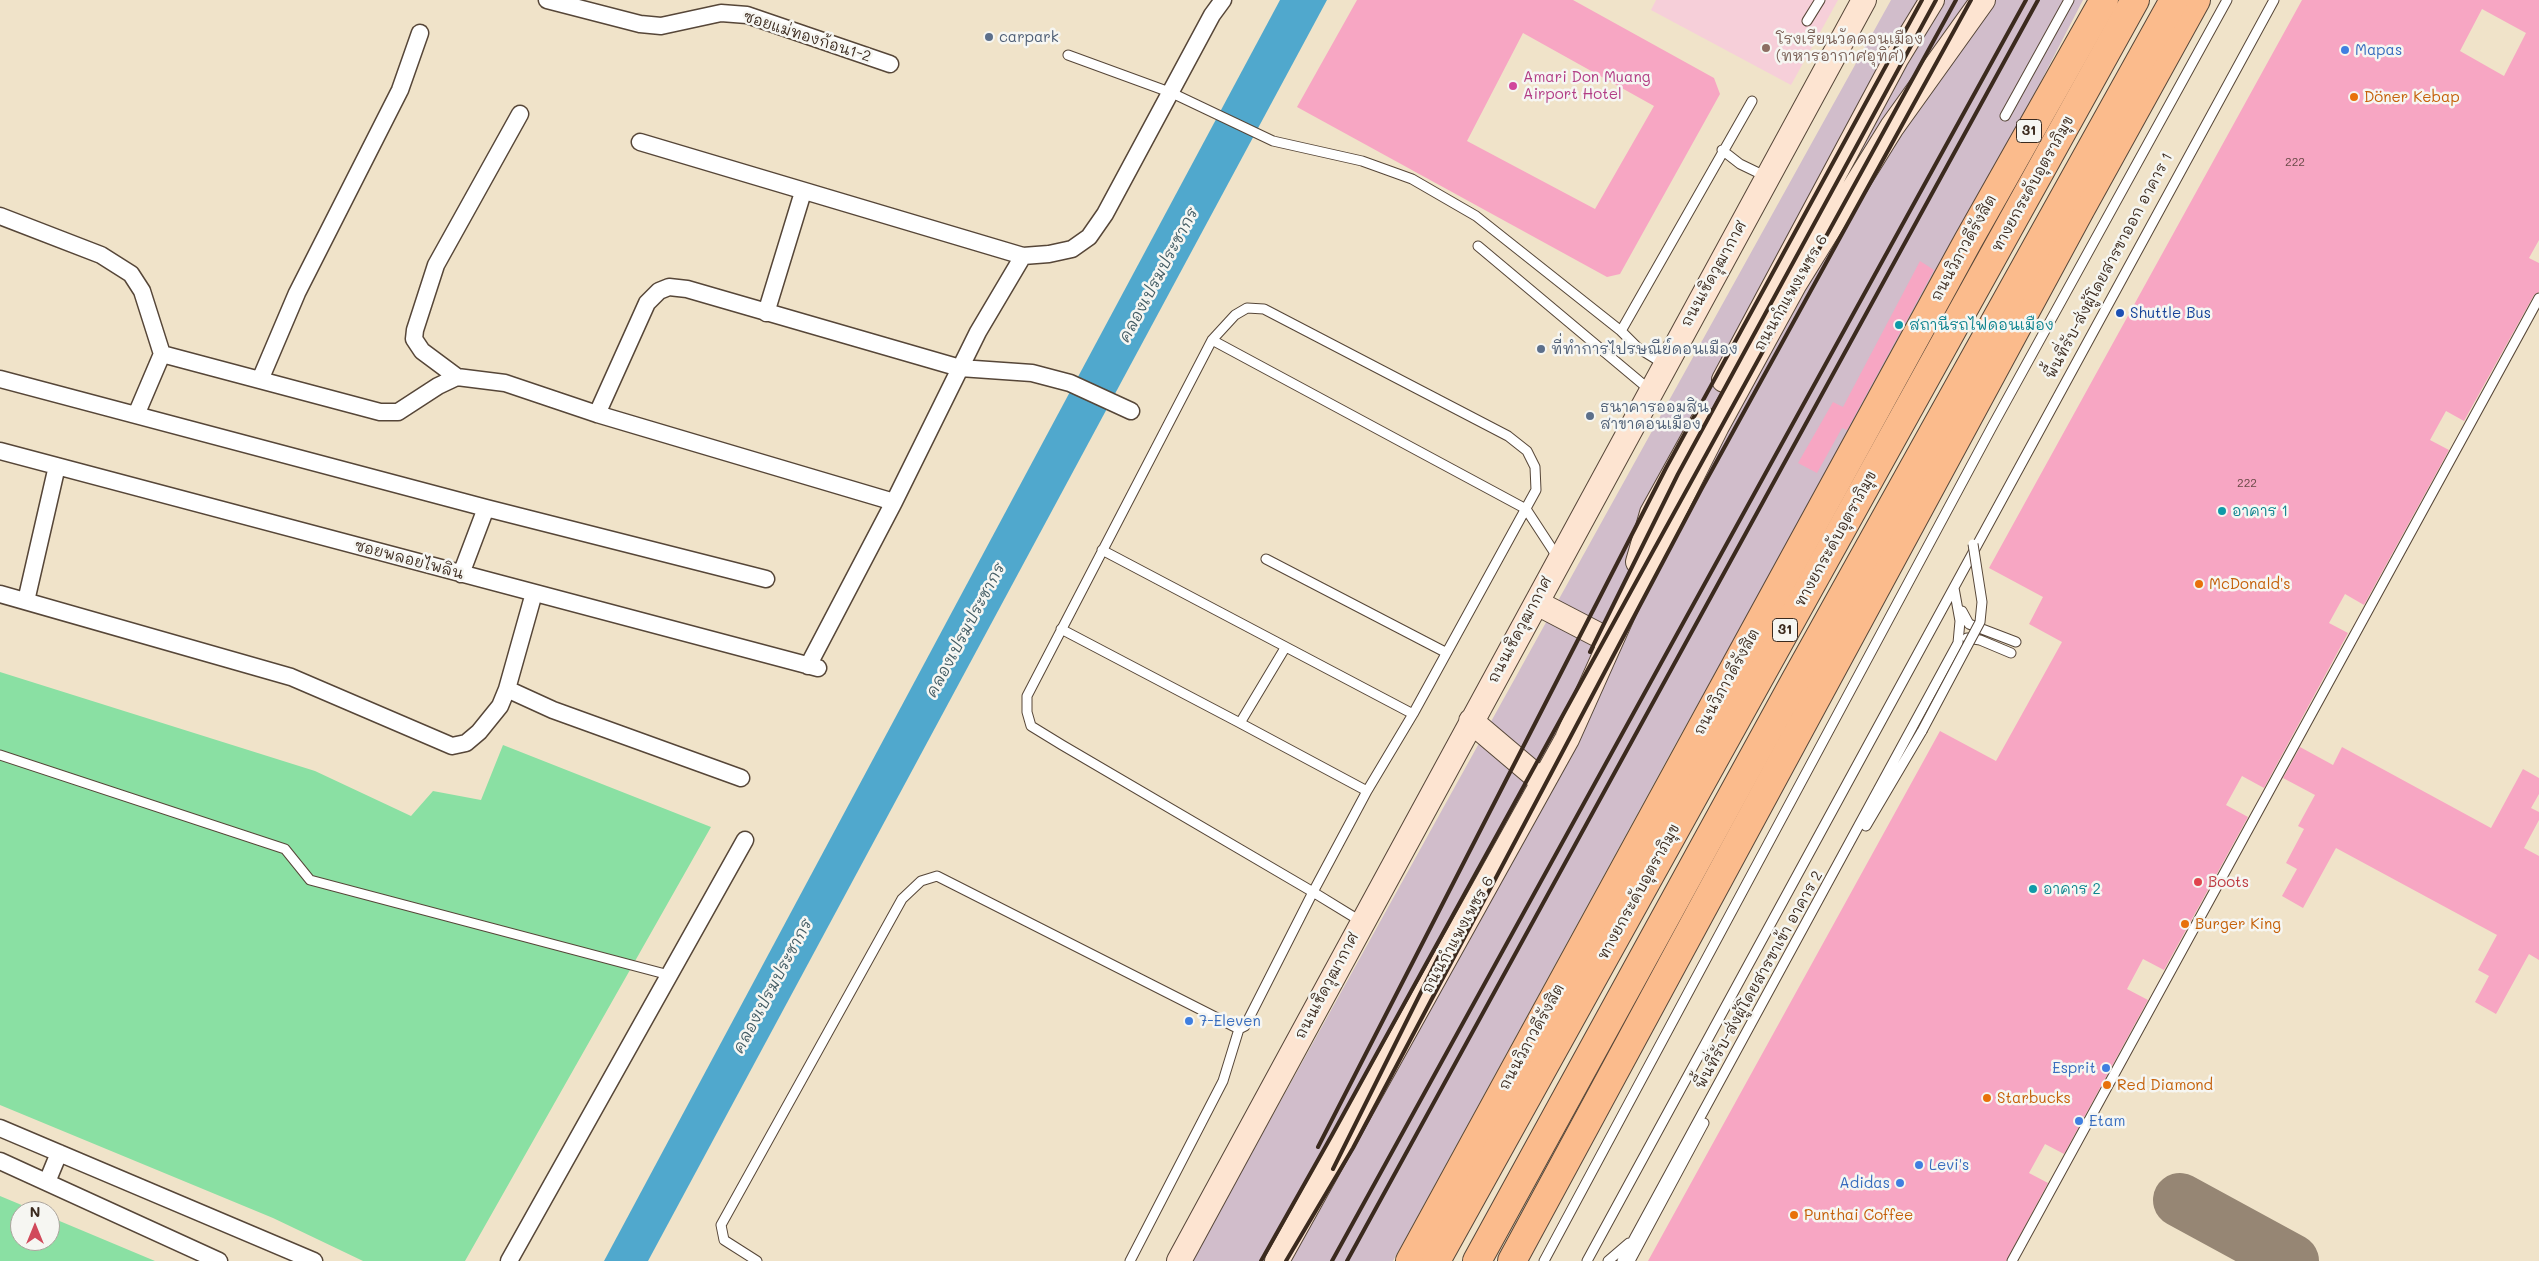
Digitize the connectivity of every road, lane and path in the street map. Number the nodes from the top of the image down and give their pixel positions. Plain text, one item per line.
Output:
1 (547, 0) edge
2 (1223, 0) edge
3 (1820, 0) edge
4 (1864, 0) edge
5 (1932, 0) edge
6 (1982, 0) edge
7 (2069, 0) edge
8 (2104, 0) edge
9 (2135, 0) edge
10 (2174, 0) edge
11 (2196, 0) edge
12 (2227, 0) edge
13 (2268, 0) edge
14 (2274, 0) edge
15 (1807, 21) dead end
16 (420, 34) dead end
17 (1068, 54) dead end
18 (890, 64) dead end
19 (1172, 93) junction
20 (1752, 101) dead end
21 (520, 114) dead end
22 (2005, 116) dead end
23 (640, 142) dead end
24 (1722, 150) junction
25 (1766, 177) junction
26 (803, 192) junction
27 (0, 216) edge
28 (1478, 246) dead end
29 (1023, 256) junction
30 (2539, 298) edge
31 (766, 313) junction
32 (1621, 331) junction
33 (1212, 340) junction
34 (162, 354) junction
35 (1664, 364) junction
36 (960, 368) junction
37 (457, 377) junction
38 (0, 379) edge
39 (260, 380) junction
40 (1651, 391) junction
41 (1131, 411) dead end
42 (597, 414) junction
43 (136, 415) junction
44 (0, 451) edge
45 (58, 466) junction
46 (894, 502) junction
47 (486, 508) junction
48 (1526, 510) junction
49 (1976, 543) junction
50 (1102, 550) junction
51 (1266, 559) dead end
52 (1558, 559) junction
53 (461, 574) junction
54 (766, 579) dead end
55 (1954, 588) junction
56 (534, 593) junction
57 (0, 594) edge
58 (26, 601) junction
59 (1537, 603) junction
60 (1628, 603) junction
61 (1959, 606) junction
62 (1061, 629) junction
63 (1610, 641) junction
64 (2016, 642) dead end
65 (1958, 643) junction
66 (1285, 648) junction
67 (1445, 652) junction
68 (2011, 654) dead end
69 (507, 689) junction
70 (1413, 714) junction
71 (1471, 721) junction
72 (1240, 723) junction
73 (0, 755) edge
74 (741, 778) dead end
75 (1543, 782) junction
76 (1367, 792) junction
77 (745, 840) dead end
78 (1313, 892) junction
79 (1362, 922) junction
80 (669, 975) junction
81 (1239, 1029) junction
82 (0, 1128) edge
83 (59, 1153) junction
84 (0, 1161) edge
85 (47, 1182) junction
86 (1635, 1238) junction
87 (219, 1261) edge
88 (314, 1261) edge
89 (509, 1261) edge
90 (757, 1261) edge
91 (1130, 1261) edge
92 (1179, 1261) edge
93 (1277, 1261) edge
94 (1410, 1261) edge
95 (1436, 1261) edge
96 (1477, 1261) edge
97 (1512, 1261) edge
98 (1544, 1261) edge
99 (1583, 1261) edge
100 (1587, 1261) edge
101 (1608, 1261) edge
102 (1622, 1261) edge
103 (1630, 1261) edge
104 (2012, 1261) edge

1 - 18 street, ซอยแม่ทองก้อน1-2
2 - 19 street
3 - 15 lane
4 - 25 main road, ถนนเชิดวุฒากาศ
5 - 60 main road, ถนนกำแพงเพชร 6
6 - 60 main road, ถนนกำแพงเพชร 6
7 - 22 lane
8 - 94 highway, ถนนวิภาวดีรังสิต / 31
9 - 95 highway, ทางยกระดับอุตราภิมุข / 31
10 - 96 highway, 31
11 - 97 highway
12 - 98 lane
13 - 49 lane, พื้นที่รับ-ส่งผู้โดยสารขาออก อาคาร 1
14 - 49 lane
16 - 39 street
17 - 19 lane
19 - 29 street
19 - 32 lane
20 - 24 lane
21 - 37 street
23 - 26 street
24 - 25 lane
24 - 32 lane
25 - 35 main road, ถนนเชิดวุฒากาศ
26 - 29 street
26 - 31 street
27 - 34 street
28 - 40 lane
29 - 36 street
30 - 104 lane
31 - 36 street
31 - 42 street
32 - 35 lane
33 - 48 lane
33 - 48 lane
33 - 50 lane
34 - 39 street
34 - 43 street
35 - 40 main road, ถนนเชิดวุฒากาศ
36 - 41 street
36 - 46 street
37 - 39 street
37 - 42 street
38 - 43 street
40 - 52 main road, ถนนเชิดวุฒากาศ
42 - 46 street
43 - 47 street
44 - 45 street, ซอยพลอยไพลิน
45 - 53 street, ซอยพลอยไพลิน
45 - 58 street
46 - 56 street, ซอยพลอยไพลิน
47 - 53 street
47 - 54 street
48 - 52 lane
48 - 67 lane
49 - 55 lane
49 - 99 lane
49 - 103 lane, bridge
50 - 62 lane
50 - 66 lane
51 - 67 lane
52 - 59 main road, ถนนเชิดวุฒากาศ
53 - 56 street, ซอยพลอยไพลิน
55 - 61 lane
55 - 100 lane
56 - 69 street
57 - 58 street
58 - 69 street
59 - 63 main road
59 - 71 main road, ถนนเชิดวุฒากาศ
60 - 63 main road, ถนนกำแพงเพชร 6
61 - 64 lane
61 - 65 lane
62 - 72 lane
62 - 78 lane
63 - 75 main road, ถนนกำแพงเพชร 6
65 - 68 lane
65 - 86 lane, พื้นที่รับ-ส่งผู้โดยสารขาเข้า อาคาร 2
66 - 70 lane
66 - 72 lane
67 - 70 lane
69 - 74 street
70 - 76 lane
71 - 75 main road
71 - 79 main road, ถนนเชิดวุฒากาศ
72 - 76 lane
73 - 80 lane
75 - 93 main road, ถนนกำแพงเพชร 6
76 - 78 lane
77 - 80 street
78 - 79 lane
78 - 81 lane
79 - 92 main road, ถนนเชิดวุฒากาศ
80 - 89 street
81 - 90 lane
81 - 91 lane
82 - 83 street
83 - 85 street
83 - 88 street
84 - 85 street
85 - 87 street
86 - 101 lane
86 - 102 lane, พื้นที่รับ-ส่งผู้โดยสารขาเข้า อาคาร 2

